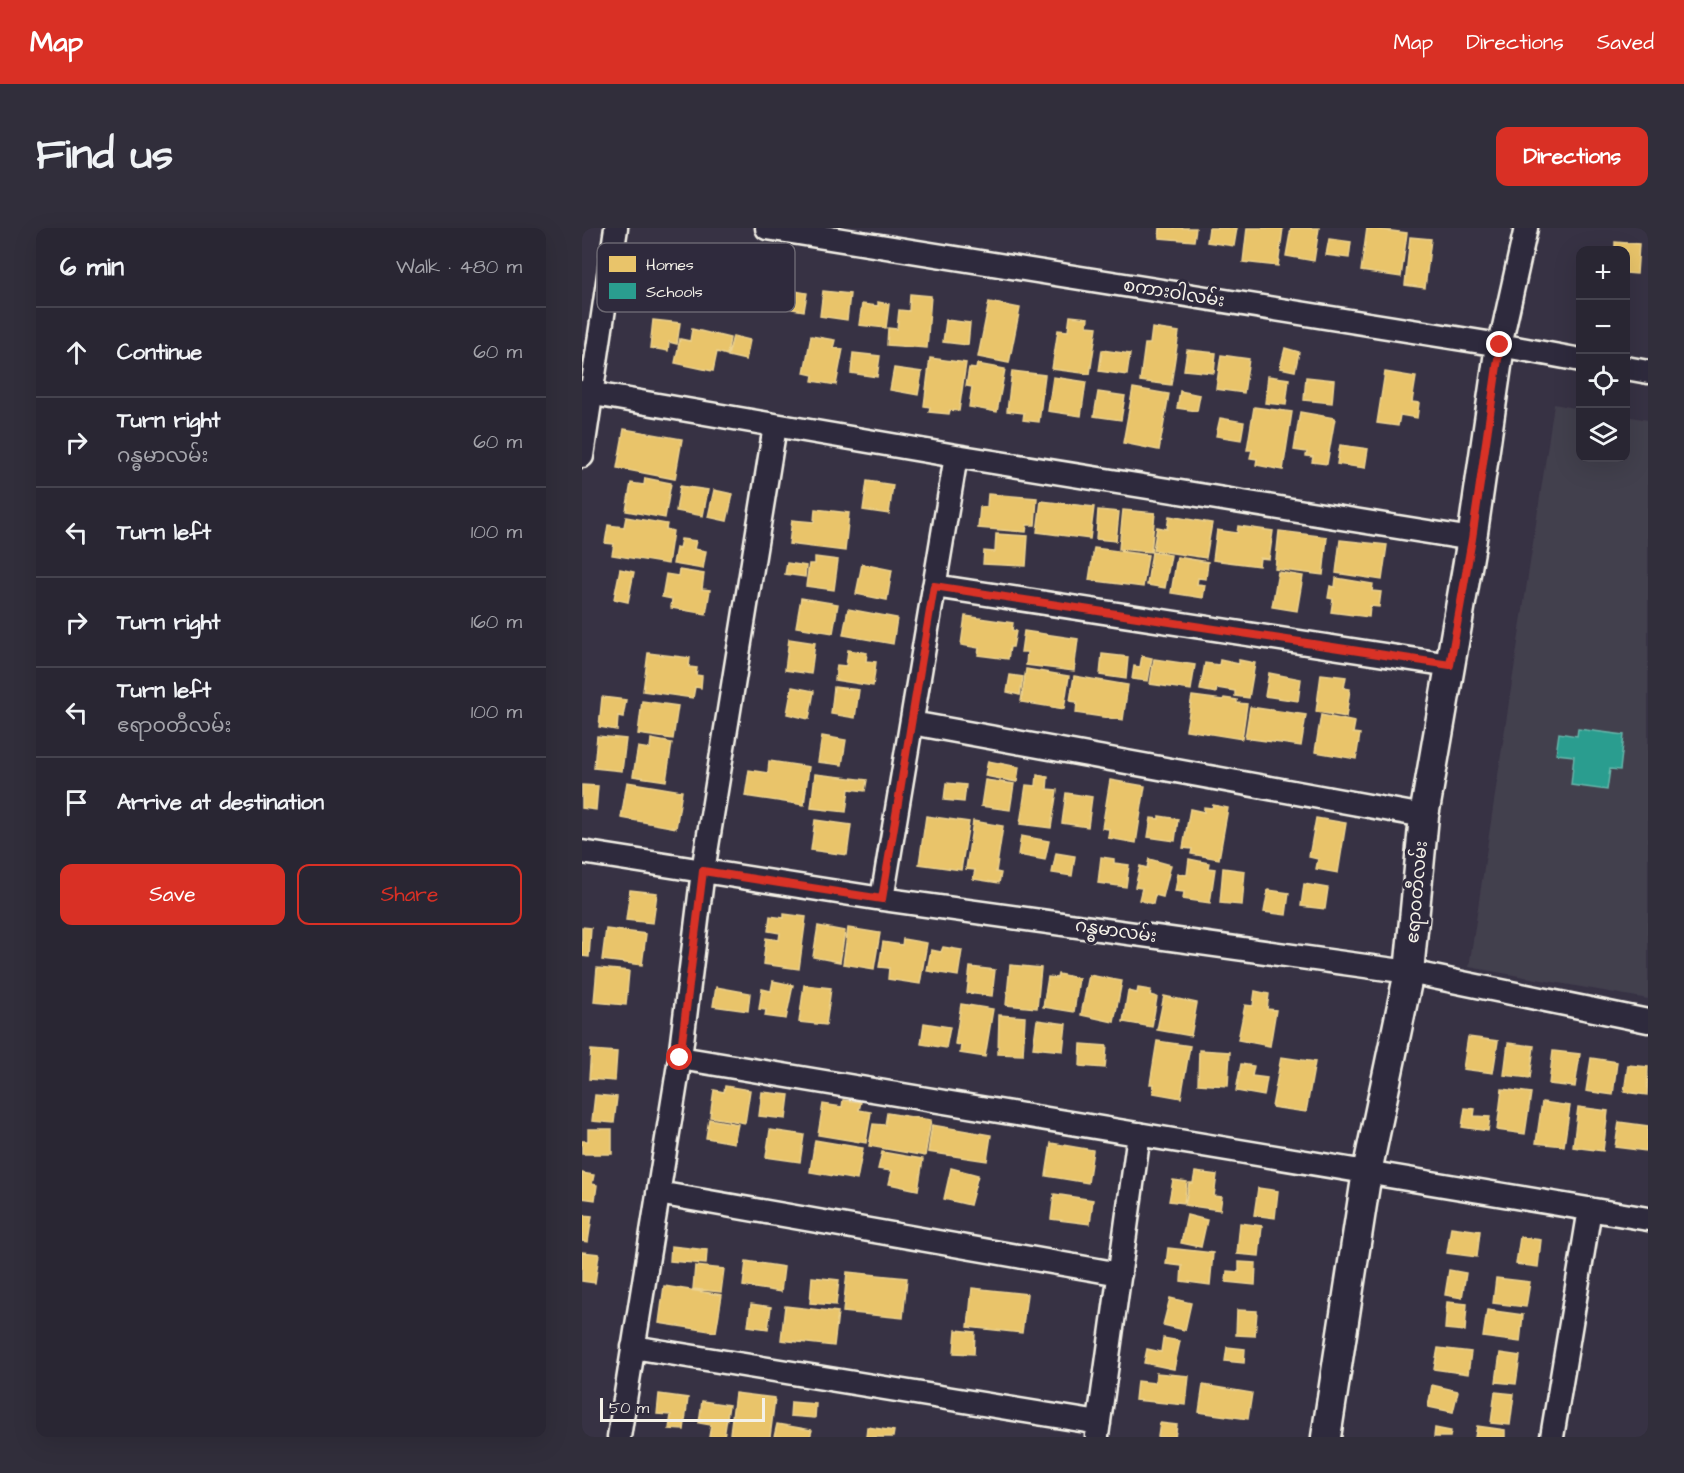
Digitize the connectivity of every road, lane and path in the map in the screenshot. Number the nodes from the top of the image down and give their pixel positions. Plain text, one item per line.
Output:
1 (616, 228) edge
2 (767, 228) edge
3 (1526, 228) edge
4 (613, 243) edge
5 (601, 312) edge
6 (1500, 345) junction
7 (1576, 359) edge
8 (1630, 369) edge
9 (1648, 372) edge
10 (587, 393) edge
11 (775, 426) junction
12 (582, 456) edge
13 (956, 456) junction
14 (1472, 539) junction
15 (934, 586) junction
16 (1450, 665) junction
17 (912, 723) junction
18 (1424, 816) junction
19 (582, 852) edge
20 (703, 871) junction
21 (882, 899) junction
22 (1409, 972) junction
23 (1648, 1021) edge
24 (680, 1058) junction
25 (1139, 1134) junction
26 (1367, 1172) junction
27 (658, 1193) junction
28 (1590, 1209) junction
29 (1648, 1219) edge
30 (1120, 1274) junction
31 (633, 1347) junction
32 (1098, 1430) edge
33 (619, 1437) edge
34 (1326, 1437) edge
35 (1552, 1437) edge

1 - 4 street
2 - 6 street, စကားဝါလမ်း
3 - 6 street
5 - 10 street
6 - 7 street, စကားဝါလမ်း
6 - 14 street, ဧရာဝတီလမ်း
8 - 9 street
10 - 11 street
10 - 12 street
11 - 13 street
11 - 20 street
13 - 14 street
13 - 15 street
14 - 16 street, ဧရာဝတီလမ်း
15 - 16 street
15 - 17 street
16 - 18 street, ဧရာဝတီလမ်း
17 - 18 street
17 - 21 street
18 - 22 street, ဧရာဝတီလမ်း
19 - 20 street, ဂန္ဓမာလမ်း
20 - 21 street, ဂန္ဓမာလမ်း
20 - 24 street
21 - 22 street, ဂန္ဓမာလမ်း
22 - 23 street, ဂန္ဓမာလမ်း
22 - 26 street, ဧရာဝတီလမ်း
24 - 25 street
24 - 27 street
25 - 26 street
25 - 30 street
26 - 28 street
26 - 34 street, ဧရာဝတီလမ်း
27 - 30 street
27 - 31 street
28 - 29 street
28 - 35 street
30 - 32 street
31 - 32 street
31 - 33 street

